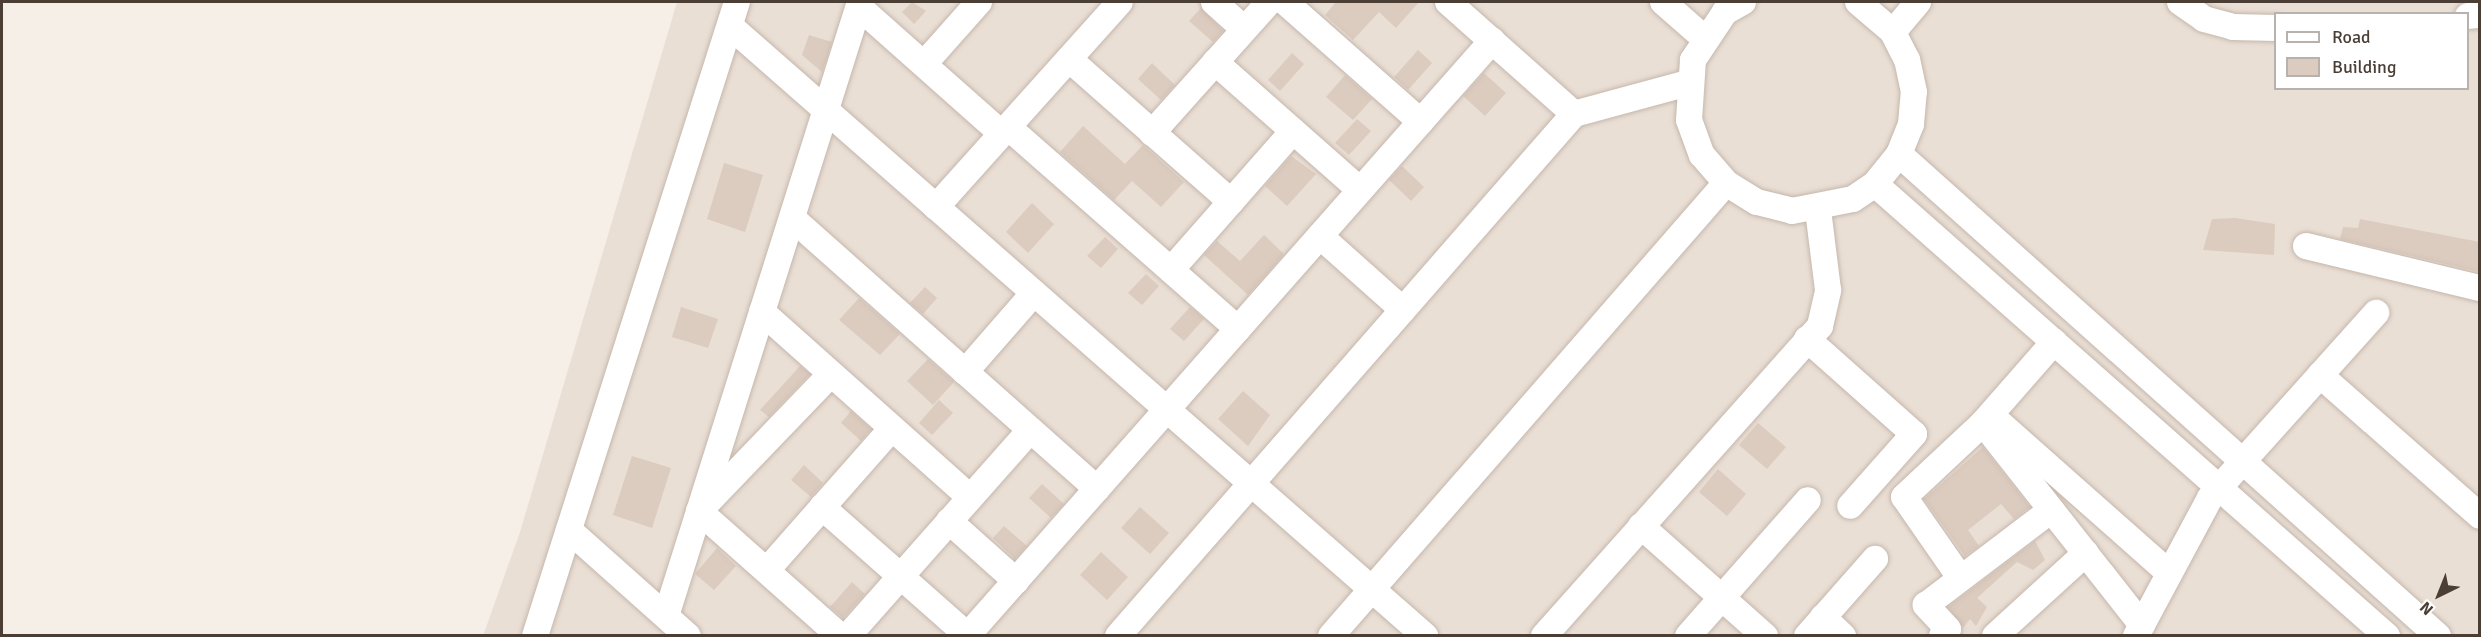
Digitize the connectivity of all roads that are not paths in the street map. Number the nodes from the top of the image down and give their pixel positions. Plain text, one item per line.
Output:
1 (737, 2) edge
2 (979, 2) edge
3 (1120, 2) edge
4 (1214, 2) edge
5 (1269, 2) edge
6 (1286, 2) edge
7 (1448, 2) edge
8 (1663, 2) edge
9 (1918, 2) edge
10 (2180, 2) edge
11 (1864, 3) edge
12 (860, 4) edge
13 (1727, 5) edge
14 (730, 26) junction
15 (2274, 27) edge
16 (1244, 29) junction
17 (1893, 32) junction
18 (1704, 38) junction
19 (1492, 41) junction
20 (1069, 59) junction
21 (1215, 62) junction
22 (924, 64) junction
23 (1688, 83) junction
24 (826, 111) junction
25 (1574, 114) junction
26 (1421, 122) junction
27 (1005, 130) junction
28 (1293, 131) junction
29 (1152, 133) junction
30 (1899, 154) junction
31 (1726, 183) junction
32 (1875, 184) junction
33 (1360, 190) junction
34 (1231, 202) junction
35 (936, 207) junction
36 (1818, 210) junction
37 (792, 218) junction
38 (1320, 236) junction
39 (2306, 246) dead end
40 (1171, 270) junction
41 (2480, 288) edge
42 (1034, 293) junction
43 (1403, 310) junction
44 (762, 312) junction
45 (2376, 313) dead end
46 (1238, 329) junction
47 (1808, 339) junction
48 (2054, 342) junction
49 (964, 372) junction
50 (831, 374) junction
51 (2320, 375) junction
52 (1167, 409) junction
53 (1986, 419) junction
54 (892, 428) junction
55 (1030, 429) junction
56 (2241, 463) junction
57 (1251, 483) junction
58 (2220, 487) junction
59 (1097, 489) junction
60 (970, 497) junction
61 (1808, 500) dead end
62 (1850, 506) dead end
63 (822, 507) junction
64 (2051, 510) junction
65 (699, 511) junction
66 (2480, 516) edge
67 (949, 521) junction
68 (1641, 526) junction
69 (569, 530) junction
70 (2085, 553) junction
71 (1875, 559) dead end
72 (766, 570) junction
73 (2169, 573) junction
74 (900, 576) junction
75 (1959, 576) junction
76 (1016, 580) junction
77 (1371, 589) junction
78 (1722, 597) junction
79 (666, 616) junction
80 (1815, 626) edge
81 (2139, 630) edge
82 (967, 635) edge
83 (535, 636) edge
84 (688, 636) edge
85 (840, 636) edge
86 (848, 636) edge
87 (1118, 636) edge
88 (1330, 636) edge
89 (1425, 636) edge
90 (1544, 636) edge
91 (1688, 636) edge
92 (1765, 636) edge
93 (1844, 636) edge
94 (1942, 636) edge
95 (1995, 636) edge
96 (2387, 636) edge
97 (2438, 636) edge

1 - 14 street
2 - 22 street
3 - 20 street
4 - 16 street
5 - 16 street
6 - 26 street
7 - 19 street
8 - 18 street
9 - 17 street
10 - 15 street
11 - 17 street
12 - 22 street
12 - 24 street
13 - 18 street
14 - 24 street
14 - 69 street
16 - 21 street
17 - 30 street
18 - 23 street
19 - 25 street
19 - 26 street
20 - 27 street
20 - 29 street
21 - 28 street
21 - 29 street
22 - 27 street
23 - 25 street
23 - 31 street
24 - 35 street
24 - 37 street
25 - 43 street
26 - 33 street
27 - 35 street
27 - 40 street
28 - 33 street
28 - 34 street
29 - 34 street
30 - 32 street
30 - 56 street
31 - 36 street
31 - 77 street
32 - 36 street
32 - 48 street
33 - 38 street
34 - 40 street
35 - 42 street
36 - 47 street
37 - 44 street
37 - 49 street
38 - 43 street
38 - 46 street
39 - 41 street
40 - 46 street
42 - 49 street
42 - 52 street
43 - 57 street
44 - 50 street
44 - 65 street
45 - 51 street
46 - 52 street
47 - 62 street
47 - 68 street
48 - 53 street
48 - 58 street
49 - 55 street
50 - 54 street
50 - 65 street
51 - 56 street
51 - 66 street
52 - 57 street
52 - 59 street
53 - 64 street
53 - 73 street
53 - 75 street
54 - 60 street
54 - 63 street
55 - 59 street
55 - 60 street
56 - 58 street
56 - 97 street
57 - 77 street
57 - 87 street
58 - 73 street
58 - 96 street
59 - 76 street
60 - 67 street
61 - 78 street
63 - 72 street
63 - 74 street
64 - 70 street
64 - 75 street
65 - 72 street
65 - 79 street
67 - 74 street
67 - 76 street
68 - 78 street
68 - 90 street
69 - 79 street
69 - 83 street
70 - 81 street
70 - 95 street
71 - 80 street
72 - 85 street
73 - 81 street
74 - 82 street
74 - 86 street
75 - 94 street
76 - 82 street
77 - 88 street
77 - 89 street
78 - 91 street
78 - 92 street
79 - 84 street
80 - 93 street

